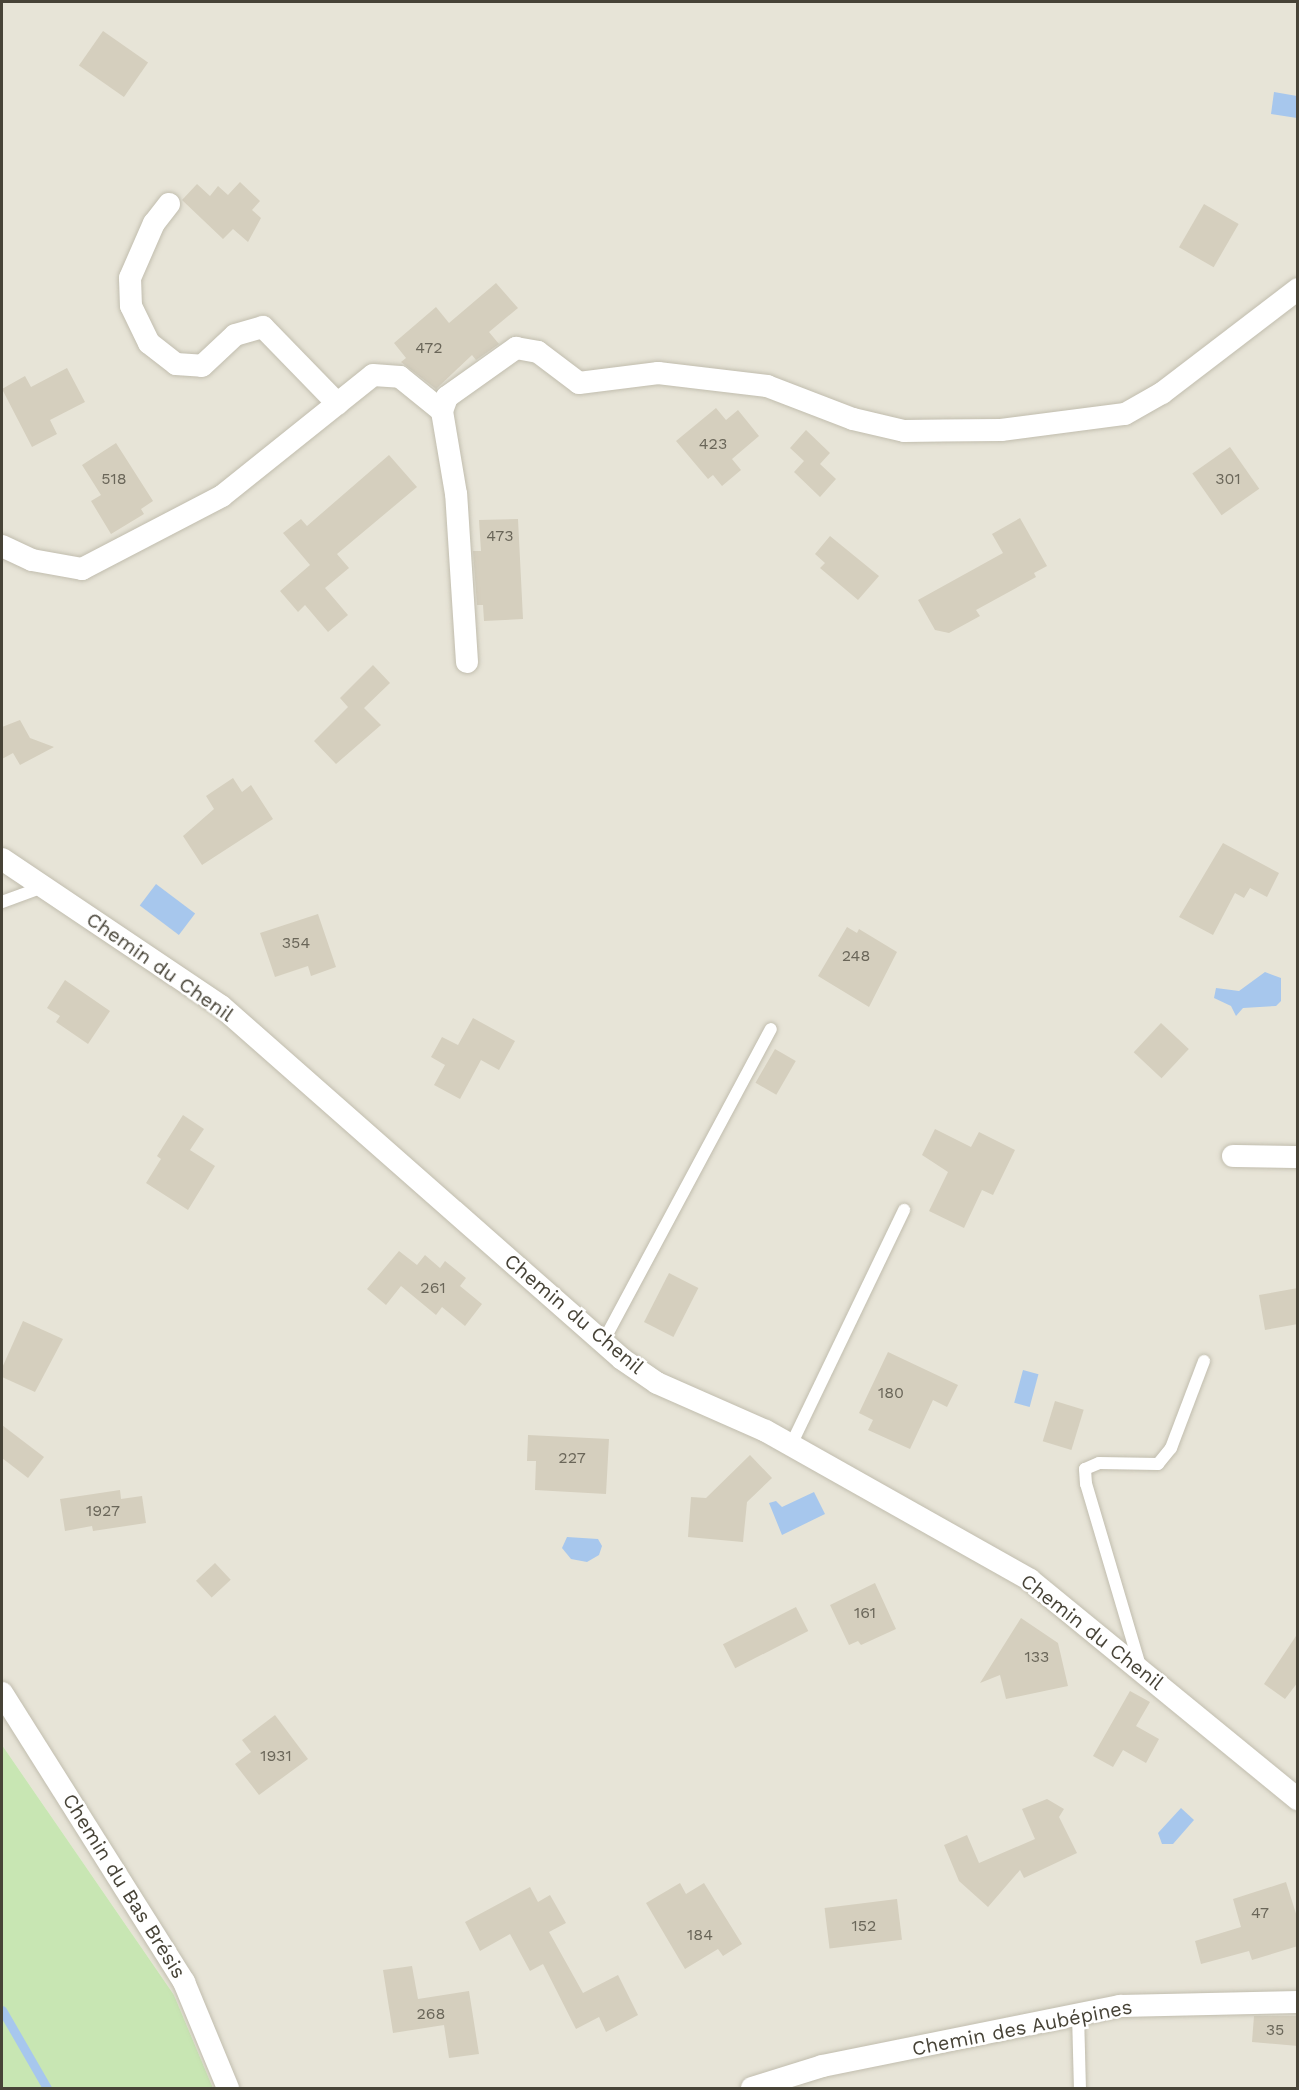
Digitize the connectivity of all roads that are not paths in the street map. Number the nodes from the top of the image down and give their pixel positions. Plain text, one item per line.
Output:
1 (169, 204) dead end
2 (1298, 289) edge
3 (338, 404) junction
4 (442, 411) junction
5 (2, 546) edge
6 (467, 662) dead end
7 (2, 859) edge
8 (43, 887) junction
9 (2, 902) edge
10 (771, 1029) dead end
11 (1233, 1156) dead end
12 (1298, 1157) edge
13 (904, 1210) dead end
14 (603, 1342) junction
15 (1204, 1361) dead end
16 (791, 1445) junction
17 (1141, 1670) junction
18 (2, 1693) edge
19 (1298, 1799) edge
20 (1298, 2002) edge
21 (1078, 2014) junction
22 (228, 2088) edge
23 (752, 2088) edge
24 (1080, 2088) edge

1 - 3 street
2 - 4 street
3 - 4 street
3 - 5 street
4 - 6 street
7 - 8 street, Chemin du Chenil
8 - 9 lane
8 - 14 street, Chemin du Chenil
10 - 14 lane
11 - 12 street
13 - 16 lane
14 - 16 street, Chemin du Chenil
15 - 17 lane
16 - 17 street, Chemin du Chenil
17 - 19 street, Chemin du Chenil
18 - 22 street, Chemin du Bas Brésis
20 - 21 street, Chemin des Aubépines
21 - 23 street, Chemin des Aubépines
21 - 24 lane

